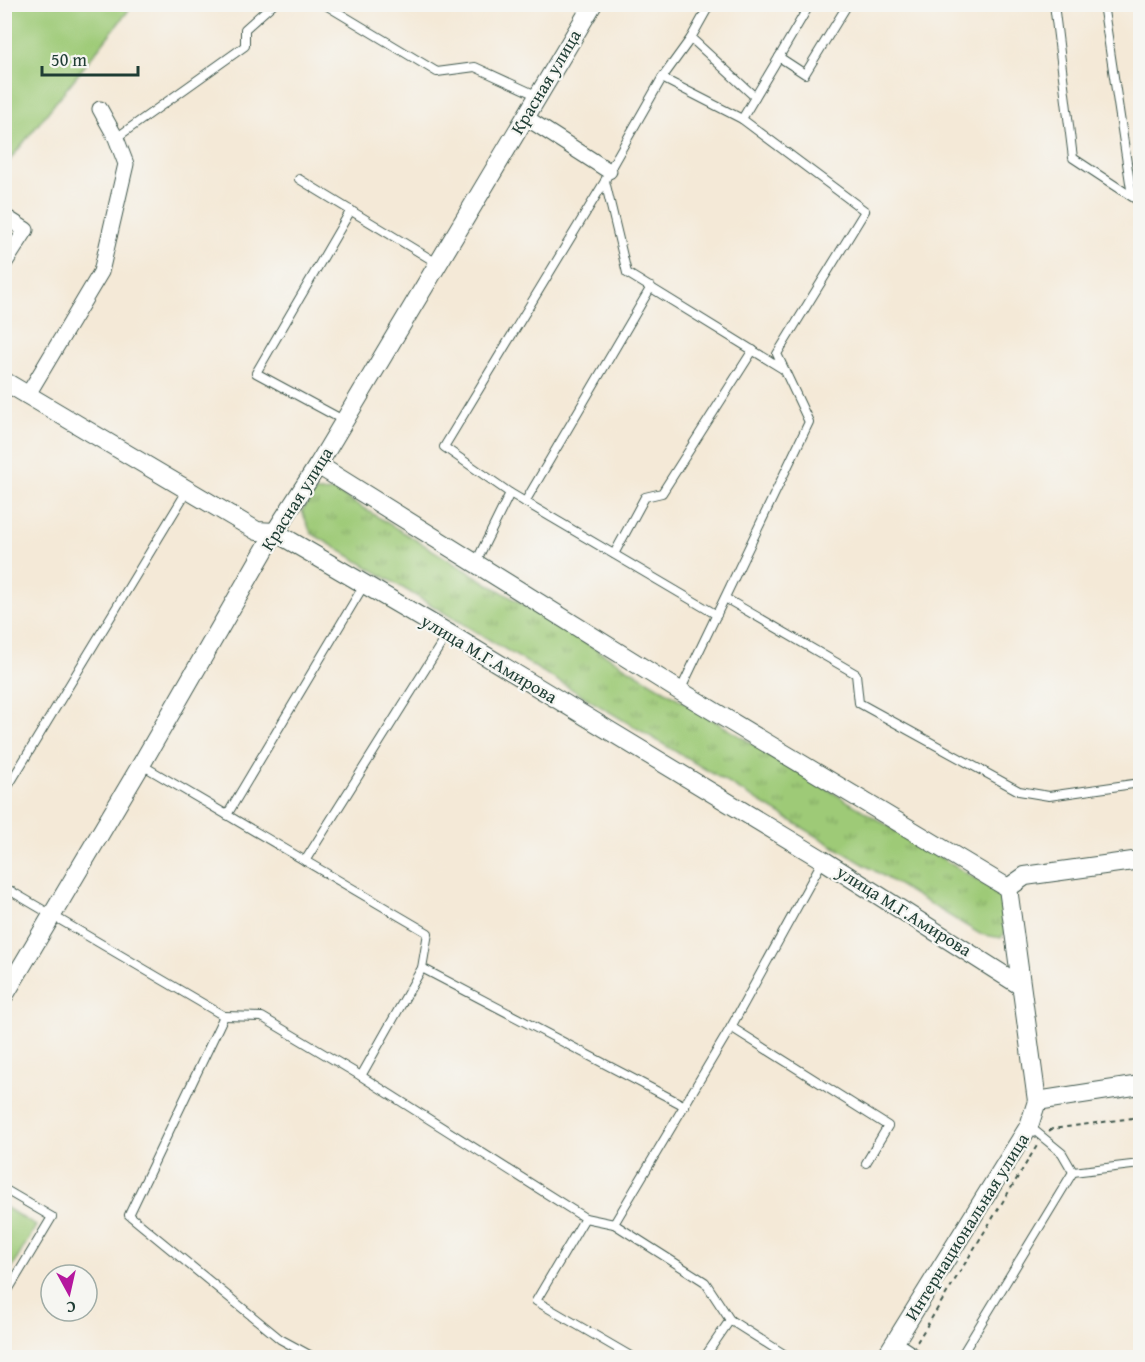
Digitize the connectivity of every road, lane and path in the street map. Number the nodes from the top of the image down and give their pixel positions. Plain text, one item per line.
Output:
1 (273, 4) edge
2 (324, 4) edge
3 (593, 4) edge
4 (710, 4) edge
5 (810, 4) edge
6 (848, 4) edge
7 (1054, 4) edge
8 (1103, 4) edge
9 (690, 38) junction
10 (779, 57) junction
11 (662, 78) junction
12 (538, 96) junction
13 (755, 97) junction
14 (100, 109) dead end
15 (525, 117) junction
16 (742, 119) junction
17 (116, 138) junction
18 (607, 176) junction
19 (299, 179) dead end
20 (1132, 196) junction
21 (1140, 202) edge
22 (351, 210) junction
23 (4, 216) edge
24 (4, 264) edge
25 (438, 264) junction
26 (651, 287) junction
27 (753, 350) junction
28 (784, 370) junction
29 (4, 381) edge
30 (27, 396) junction
31 (345, 421) junction
32 (318, 465) junction
33 (187, 490) junction
34 (510, 493) junction
35 (525, 502) junction
36 (274, 532) junction
37 (614, 554) junction
38 (475, 563) junction
39 (364, 585) junction
40 (725, 598) junction
41 (717, 615) junction
42 (448, 633) junction
43 (680, 691) junction
44 (141, 765) junction
45 (1140, 783) edge
46 (4, 793) edge
47 (227, 815) junction
48 (823, 860) junction
49 (1140, 860) edge
50 (306, 861) junction
51 (4, 887) edge
52 (1008, 888) junction
53 (53, 915) junction
54 (422, 968) junction
55 (1021, 986) junction
56 (4, 996) edge
57 (224, 1016) junction
58 (731, 1027) junction
59 (361, 1076) junction
60 (1140, 1085) edge
61 (1037, 1101) junction
62 (685, 1106) junction
63 (1140, 1117) edge
64 (1036, 1132) junction
65 (866, 1163) dead end
66 (1140, 1164) edge
67 (1073, 1172) junction
68 (4, 1189) edge
69 (585, 1218) junction
70 (614, 1224) junction
71 (4, 1297) edge
72 (729, 1320) junction
73 (904, 1345) junction
74 (315, 1358) edge
75 (634, 1358) edge
76 (704, 1358) edge
77 (790, 1358) edge
78 (885, 1358) edge
79 (923, 1358) edge
80 (960, 1358) edge

1 - 17 lane
2 - 12 lane
3 - 12 street, Красная улица
4 - 9 lane
5 - 10 lane
6 - 10 lane
7 - 20 lane
8 - 20 lane
9 - 11 lane
9 - 13 lane
10 - 13 lane
11 - 16 lane
11 - 18 lane
12 - 15 street, Красная улица
13 - 16 lane
14 - 17 street
15 - 18 street
15 - 25 street, Красная улица
16 - 28 lane
17 - 30 street
18 - 26 lane
18 - 34 lane
19 - 22 lane
20 - 21 lane
22 - 25 lane
22 - 31 lane
23 - 24 street
25 - 31 street, Красная улица
26 - 27 lane
26 - 35 lane
27 - 28 lane
27 - 37 lane
28 - 40 lane
29 - 30 street, улица М.Г.Амирова
30 - 33 street, улица М.Г.Амирова
31 - 32 street, Красная улица
32 - 36 street, Красная улица
32 - 38 street
33 - 36 street, улица М.Г.Амирова
33 - 46 lane
34 - 35 lane
34 - 38 lane
35 - 37 lane
36 - 39 street, улица М.Г.Амирова
36 - 44 street, Красная улица
37 - 41 lane
38 - 43 street
39 - 42 street, улица М.Г.Амирова
39 - 47 lane
40 - 41 lane
40 - 45 lane
41 - 43 lane
42 - 48 street, улица М.Г.Амирова
42 - 50 lane
43 - 52 street
44 - 47 lane
44 - 53 street, Красная улица
47 - 50 lane
48 - 55 street, улица М.Г.Амирова
48 - 58 lane
49 - 52 street
50 - 54 lane
51 - 53 lane
52 - 55 street
53 - 56 street, Красная улица
53 - 57 lane
54 - 59 lane
54 - 62 lane
55 - 61 street, Интернациональная улица
57 - 59 lane
57 - 74 lane
58 - 62 lane
58 - 65 lane
59 - 69 lane
60 - 61 street
61 - 64 street, Интернациональная улица
62 - 70 lane
63 - 64 path
64 - 67 lane
64 - 73 street, Интернациональная улица
64 - 73 path
66 - 67 lane
67 - 80 lane
68 - 71 lane
69 - 70 lane
69 - 75 lane
70 - 72 lane
72 - 76 lane
72 - 77 lane
73 - 78 street, Интернациональная улица
73 - 79 lane

